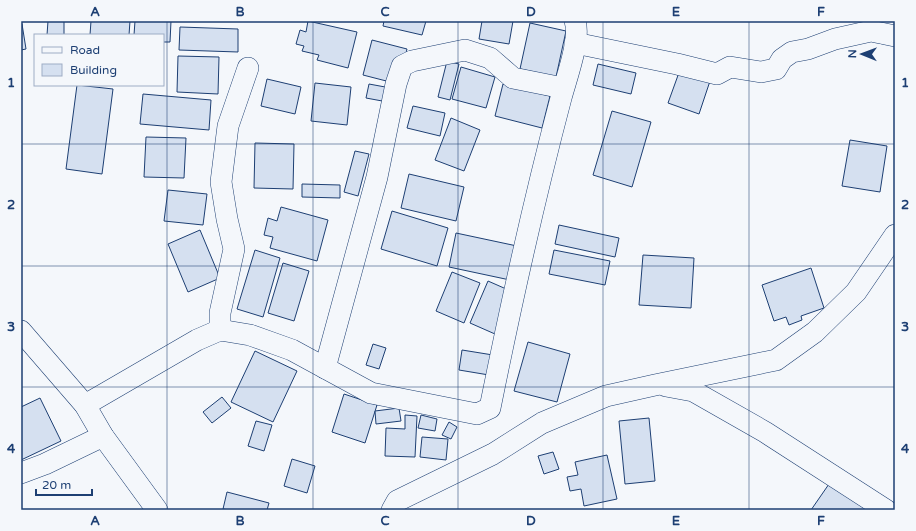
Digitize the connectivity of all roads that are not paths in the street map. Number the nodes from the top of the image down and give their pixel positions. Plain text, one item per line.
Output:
1 (575, 21) edge
2 (895, 36) edge
3 (575, 43) junction
4 (248, 68) dead end
5 (564, 88) junction
6 (895, 235) edge
7 (220, 330) junction
8 (21, 331) edge
9 (325, 368) junction
10 (655, 384) junction
11 (85, 405) junction
12 (103, 436) junction
13 (21, 473) edge
14 (157, 510) edge
15 (392, 510) edge
16 (886, 510) edge

1 - 3 street
2 - 3 street
3 - 5 street
4 - 7 street
5 - 9 street
5 - 9 street
6 - 10 street
7 - 9 street
7 - 11 street
8 - 11 street
10 - 15 street
10 - 16 street
11 - 12 street
12 - 13 street
12 - 14 street

